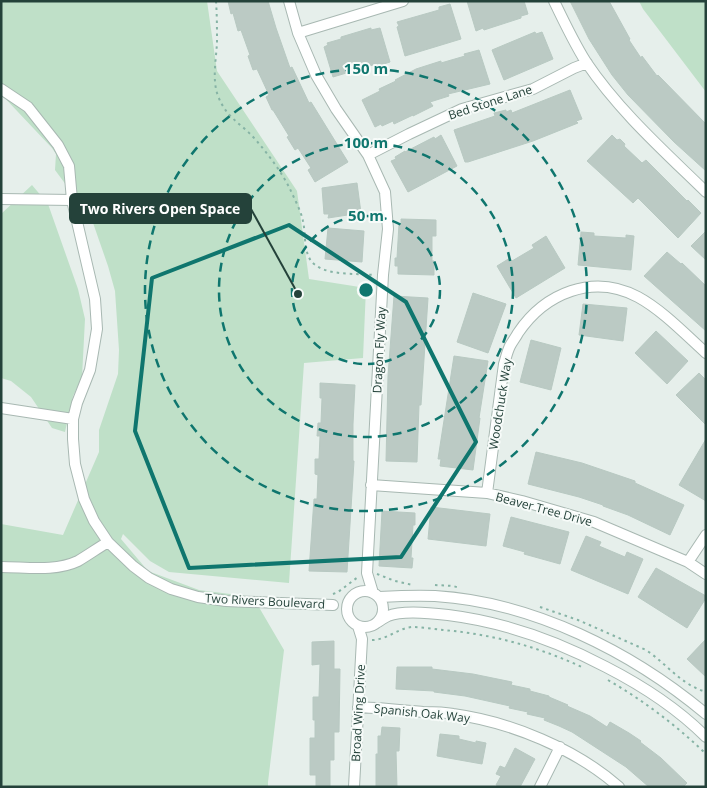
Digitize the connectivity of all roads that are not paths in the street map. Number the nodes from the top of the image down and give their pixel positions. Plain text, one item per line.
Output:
1 (289, 1) edge
2 (403, 1) edge
3 (554, 1) edge
4 (298, 33) junction
5 (587, 62) junction
6 (1, 89) edge
7 (368, 155) junction
8 (706, 192) edge
9 (1, 199) edge
10 (72, 200) junction
11 (706, 353) edge
12 (1, 408) edge
13 (73, 419) junction
14 (371, 486) junction
15 (487, 493) junction
16 (706, 535) edge
17 (108, 542) junction
18 (688, 562) junction
19 (1, 566) edge
20 (368, 573) junction
21 (706, 574) edge
22 (356, 594) junction
23 (376, 595) junction
24 (333, 605) junction
25 (348, 616) junction
26 (375, 624) junction
27 (358, 626) junction
28 (362, 640) junction
29 (358, 707) junction
30 (706, 716) edge
31 (696, 727) junction
32 (706, 737) edge
33 (560, 747) junction
34 (354, 787) edge
35 (540, 787) edge
36 (620, 787) edge

1 - 4 street, Dragon Fly Way
2 - 4 street
3 - 5 street
4 - 7 street, Dragon Fly Way
5 - 7 street, Bed Stone Lane
5 - 8 street
6 - 10 street, Two Rivers Boulevard
7 - 14 street, Dragon Fly Way
9 - 10 street
10 - 13 street, Two Rivers Boulevard
11 - 15 street, Woodchuck Way
12 - 13 street
13 - 17 street, Two Rivers Boulevard
14 - 15 street, Beaver Tree Drive
14 - 20 street, Dragon Fly Way
15 - 18 street, Beaver Tree Drive
16 - 18 street
17 - 19 street
17 - 24 street, Two Rivers Boulevard
18 - 21 street, Beaver Tree Drive
20 - 22 street, Dragon Fly Way
20 - 23 street, Dragon Fly Way
22 - 23 street, Two Rivers Boulevard
22 - 24 street, Two Rivers Boulevard
22 - 25 street
23 - 26 street
23 - 30 street, Two Rivers Boulevard
24 - 25 street, Two Rivers Boulevard
25 - 27 street, Two Rivers Boulevard
26 - 27 street
26 - 28 street
26 - 31 street
27 - 28 street, Broad Wing Drive
28 - 29 street, Broad Wing Drive
29 - 33 street, Spanish Oak Way
29 - 34 street, Broad Wing Drive
30 - 31 street
31 - 32 street
33 - 35 street
33 - 36 street, Spanish Oak Way

